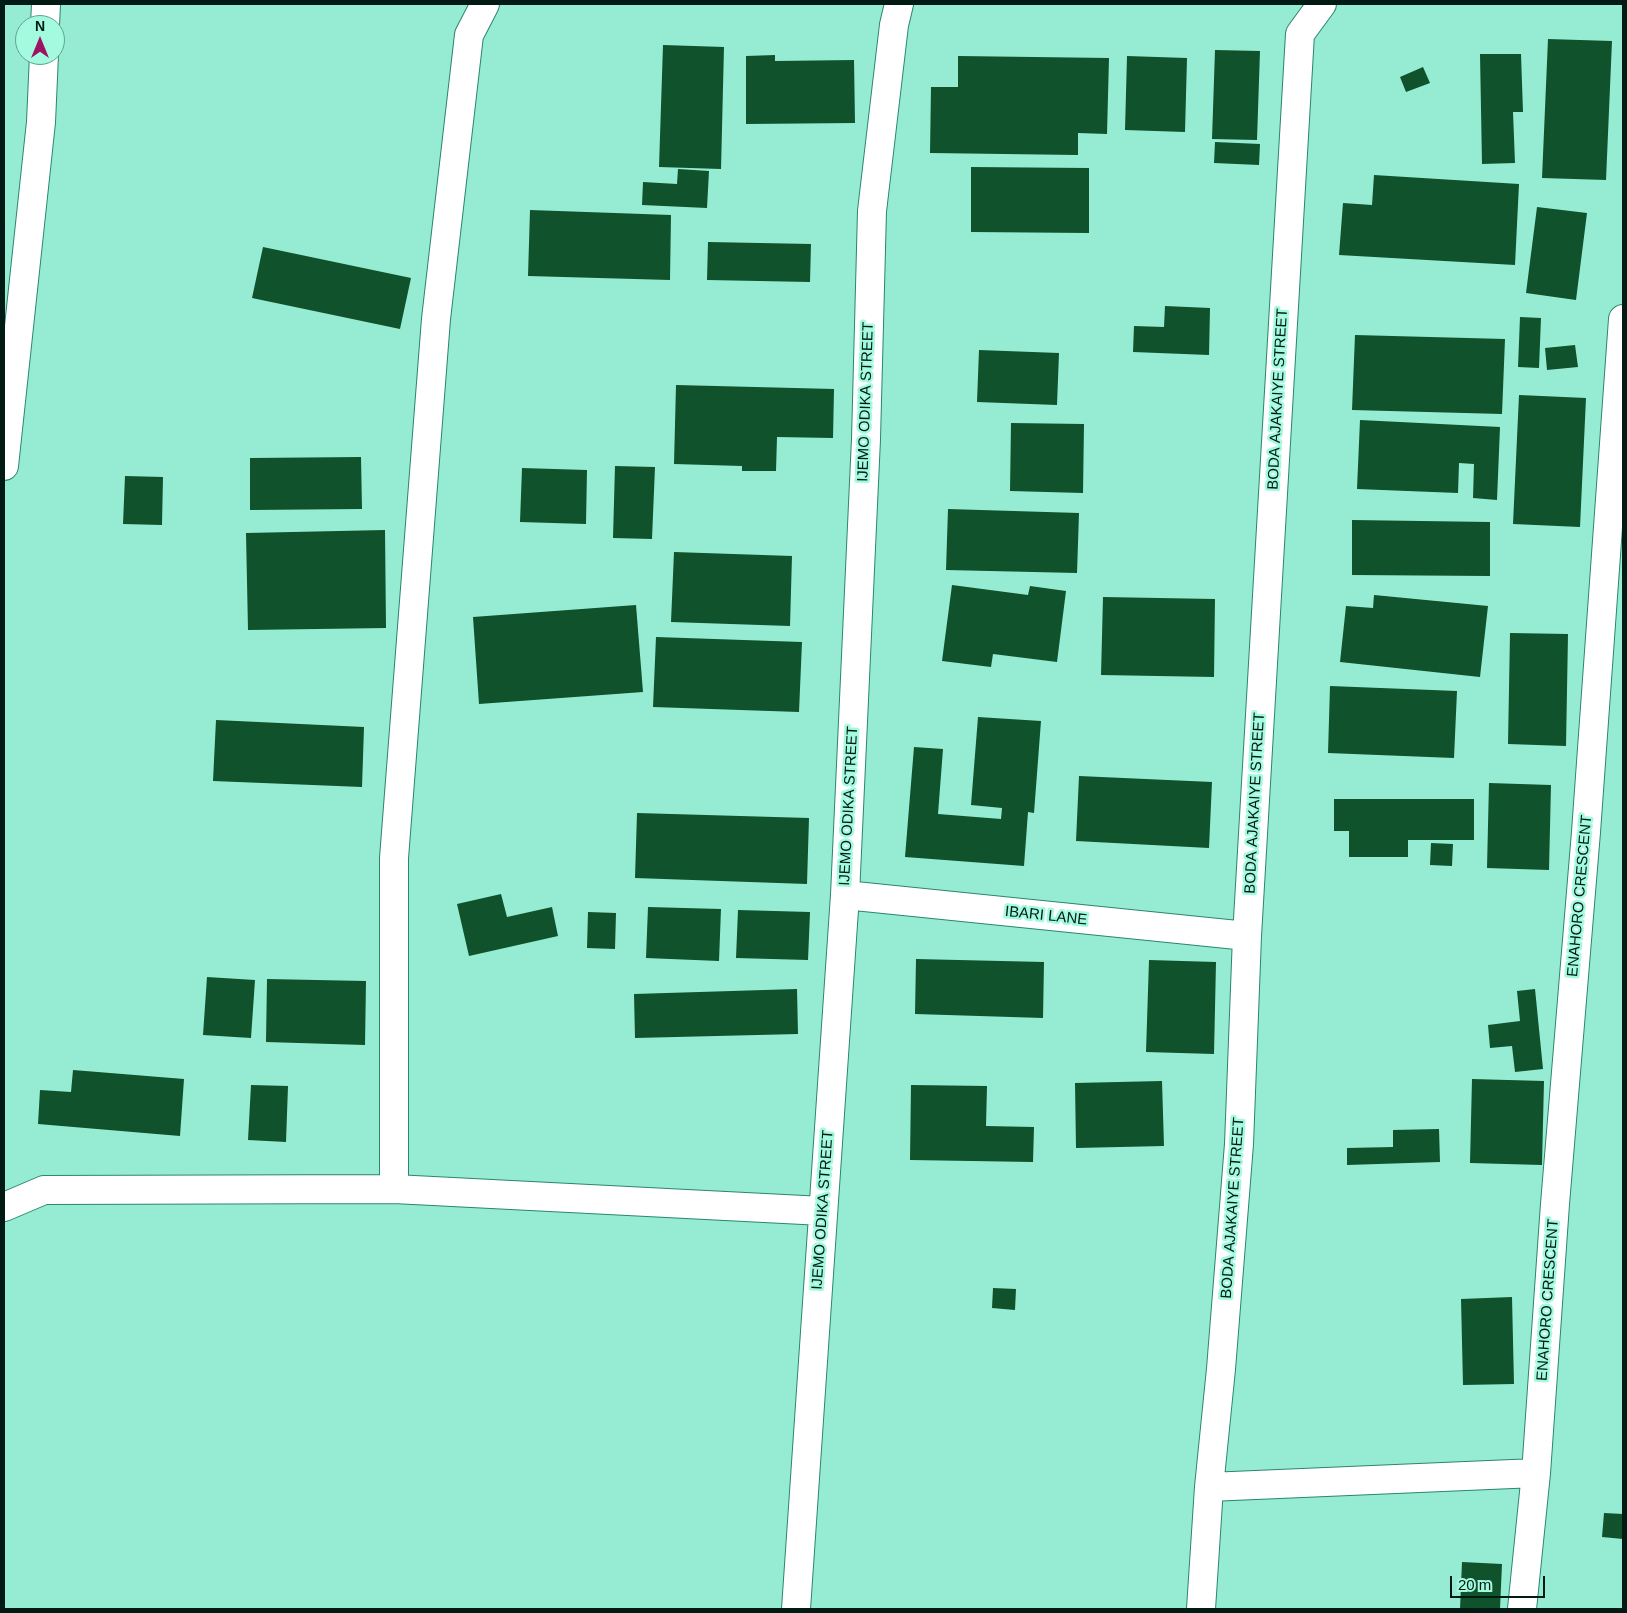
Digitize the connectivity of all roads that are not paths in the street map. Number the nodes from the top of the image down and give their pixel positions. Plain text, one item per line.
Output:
1 (485, 4) edge
2 (899, 4) edge
3 (1322, 4) edge
4 (44, 65) edge
5 (1623, 319) edge
6 (4, 466) edge
7 (845, 895) junction
8 (1247, 936) junction
9 (394, 1189) junction
10 (4, 1207) edge
11 (823, 1211) junction
12 (1536, 1473) junction
13 (1209, 1487) junction
14 (796, 1609) edge
15 (1201, 1609) edge
16 (1522, 1609) edge

1 - 9 street
2 - 7 street, IJEMO ODIKA STREET
3 - 8 street, BODA AJAKAIYE STREET
4 - 6 street
5 - 12 street, ENAHORO CRESCENT
7 - 8 street, IBARI LANE
7 - 11 street, IJEMO ODIKA STREET
8 - 13 street, BODA AJAKAIYE STREET
9 - 10 street
9 - 11 street
11 - 14 street, IJEMO ODIKA STREET
12 - 13 street
12 - 16 street, ENAHORO CRESCENT
13 - 15 street, BODA AJAKAIYE STREET

